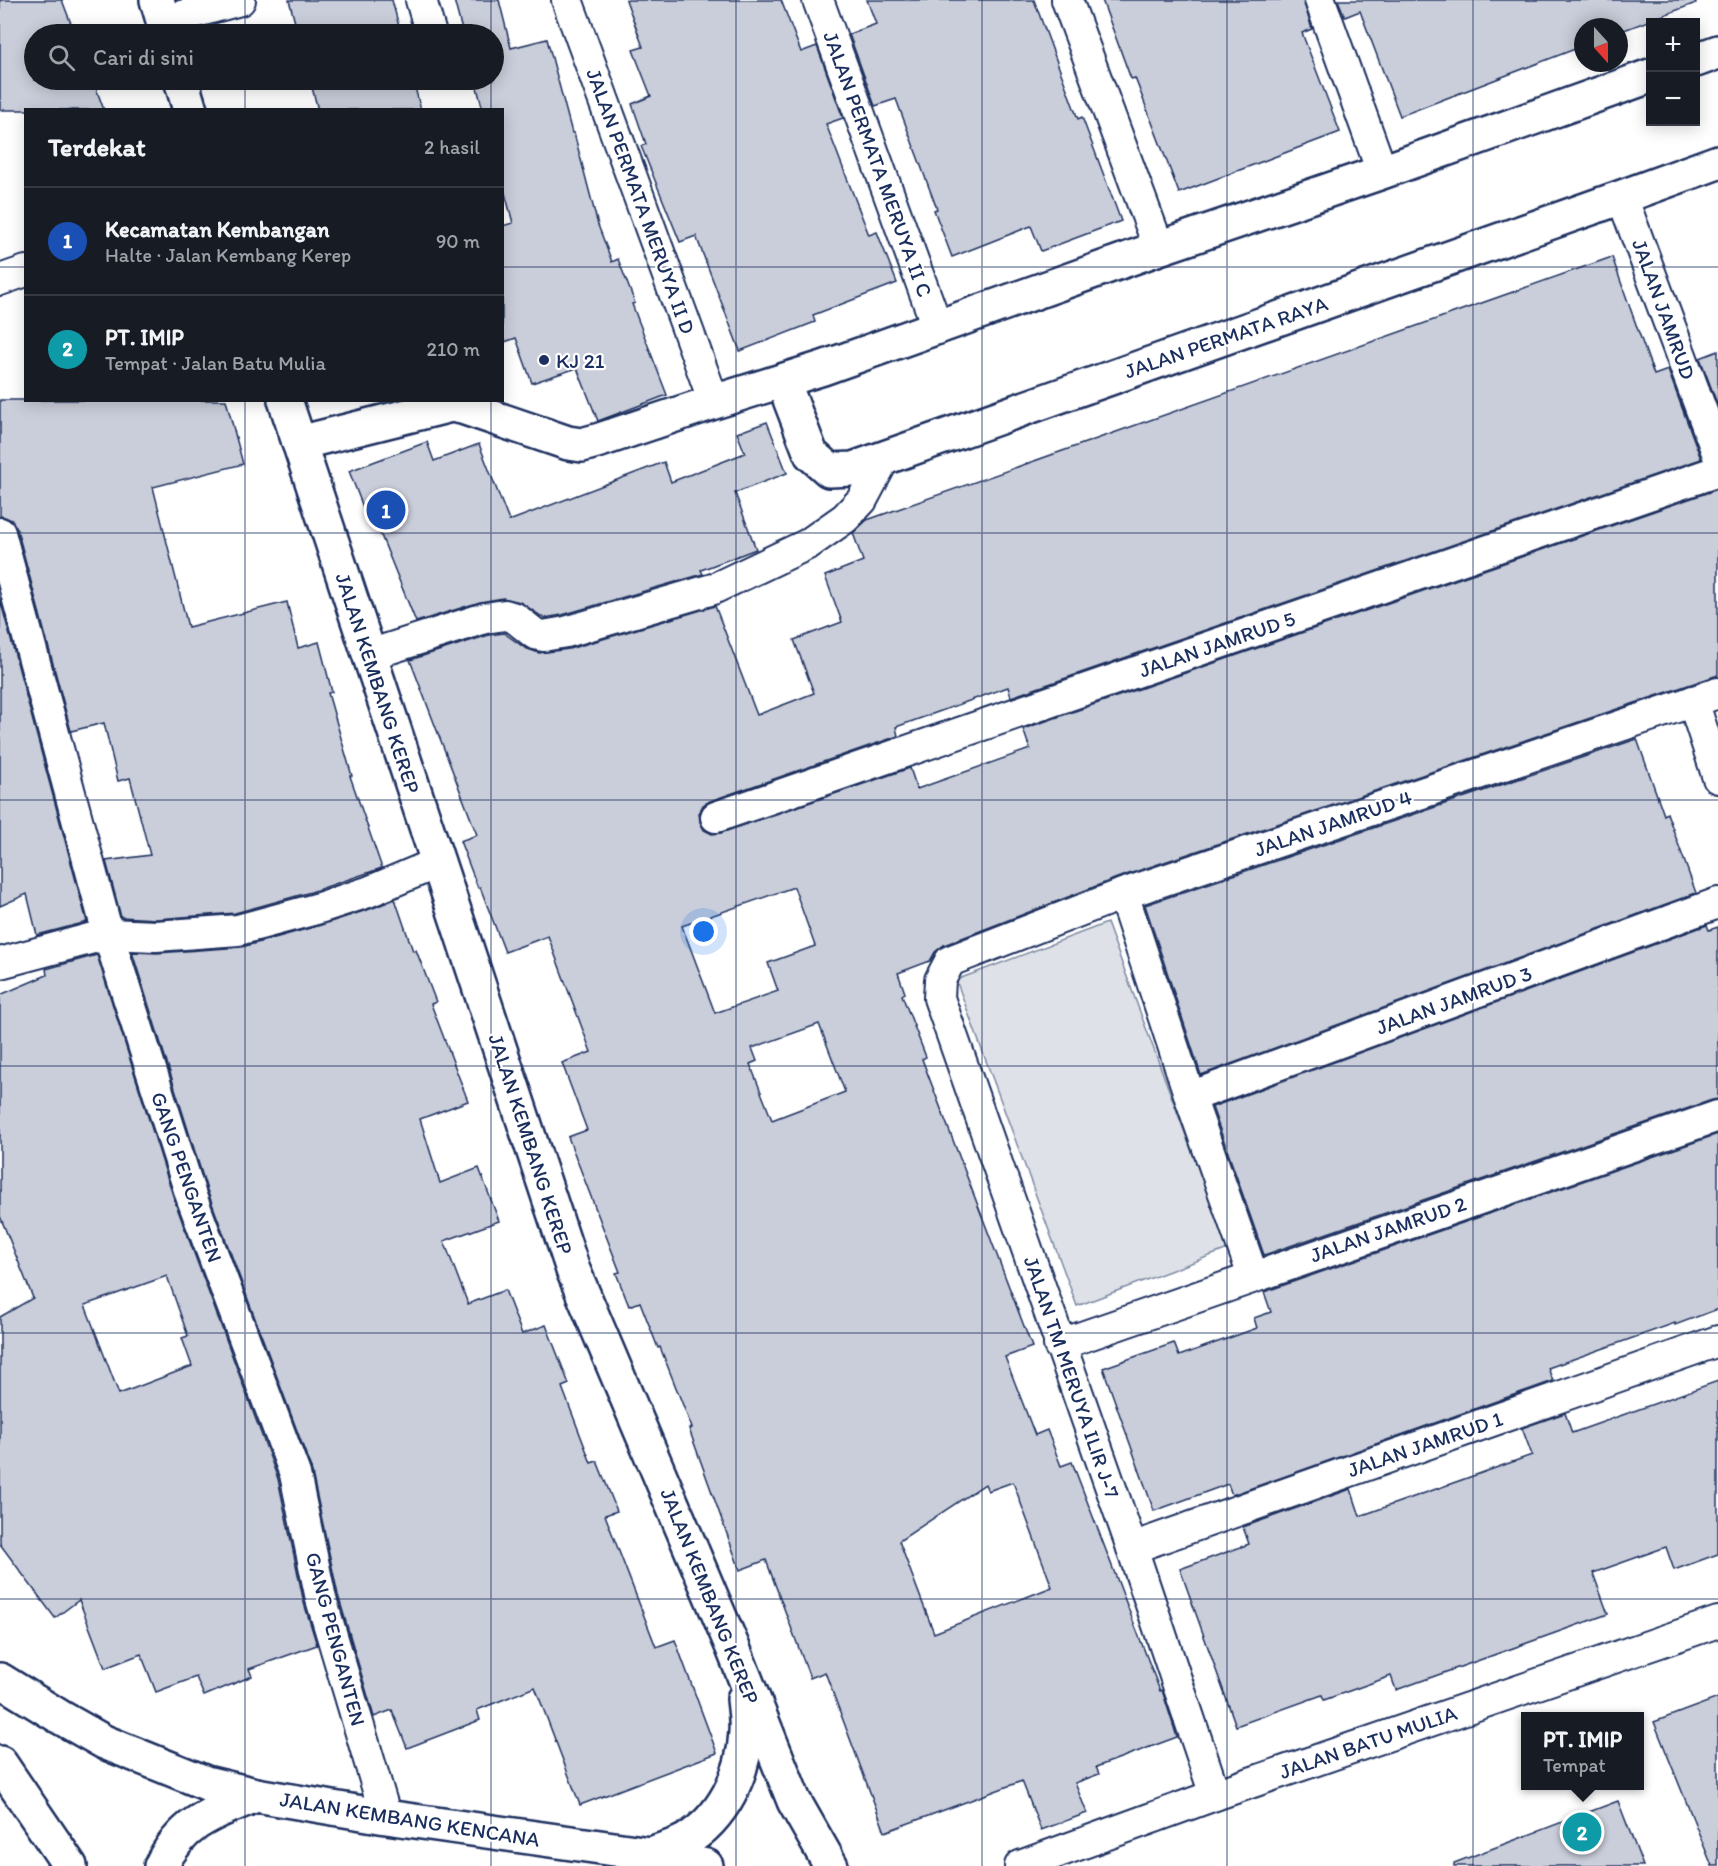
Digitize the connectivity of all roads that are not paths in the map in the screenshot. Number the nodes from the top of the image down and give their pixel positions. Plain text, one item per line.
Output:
1 (240, 0) edge
2 (421, 0) edge
3 (567, 0) edge
4 (818, 0) edge
5 (1067, 0) edge
6 (1320, 0) edge
7 (162, 18) edge
8 (428, 24) edge
9 (1718, 52) edge
10 (1700, 58) edge
11 (1646, 77) edge
12 (184, 90) edge
13 (189, 108) edge
14 (1718, 162) edge
15 (1382, 172) junction
16 (1622, 197) junction
17 (1159, 248) junction
18 (24, 272) edge
19 (0, 280) edge
20 (938, 328) junction
21 (783, 381) junction
22 (286, 402) edge
23 (714, 402) junction
24 (299, 443) junction
25 (1718, 455) edge
26 (885, 457) junction
27 (1718, 471) edge
28 (0, 533) edge
29 (369, 655) junction
30 (1705, 697) edge
31 (1718, 778) edge
32 (716, 817) dead end
33 (437, 863) junction
34 (1123, 894) junction
35 (1718, 903) edge
36 (108, 934) junction
37 (950, 961) joint
38 (0, 963) edge
39 (1190, 1097) junction
40 (1718, 1116) edge
41 (1253, 1276) junction
42 (1718, 1341) edge
43 (1059, 1344) junction
44 (1132, 1548) junction
45 (1718, 1622) edge
46 (733, 1648) junction
47 (0, 1680) edge
48 (0, 1763) edge
49 (256, 1795) junction
50 (1215, 1795) junction
51 (386, 1817) junction
52 (650, 1854) junction
53 (70, 1866) edge
54 (161, 1866) edge
55 (706, 1866) edge
56 (831, 1866) edge
57 (1020, 1866) edge

1 - 7 street
2 - 8 street
3 - 23 street, JALAN PERMATA MERUYA II D
4 - 20 street, JALAN PERMATA MERUYA II C
5 - 17 street
6 - 15 street
9 - 10 main road
11 - 15 main road
12 - 13 main road
14 - 16 main road, JALAN PERMATA RAYA
15 - 17 main road
16 - 25 street, JALAN JAMRUD
16 - 26 main road, JALAN PERMATA RAYA
17 - 20 main road
18 - 19 street
20 - 21 main road
21 - 23 main road
21 - 26 main road, JALAN PERMATA RAYA
22 - 24 main road, JALAN KEMBANG KEREP
23 - 24 main road
24 - 29 main road, JALAN KEMBANG KEREP
26 - 29 street
27 - 32 street, JALAN JAMRUD 5
28 - 36 street, GANG PENGANTEN
29 - 33 main road, JALAN KEMBANG KEREP
30 - 31 street
30 - 34 street, JALAN JAMRUD 4
33 - 36 street
33 - 46 main road, JALAN KEMBANG KEREP
34 - 37 street, JALAN JAMRUD 4
34 - 39 street
35 - 39 street, JALAN JAMRUD 3
36 - 38 street
36 - 51 street, GANG PENGANTEN
37 - 43 street, JALAN TM MERUYA ILIR J-7
39 - 41 street
40 - 41 street, JALAN JAMRUD 2
41 - 43 street, JALAN JAMRUD 2
42 - 44 street, JALAN JAMRUD 1
43 - 44 street, JALAN TM MERUYA ILIR J-7
44 - 50 street, JALAN TM MERUYA ILIR J-7
45 - 50 street, JALAN BATU MULIA
46 - 52 main road
46 - 56 main road, JALAN KEMBANG KEREP
47 - 49 main road, JALAN KEMBANG KENCANA
48 - 53 main road
49 - 51 main road, JALAN KEMBANG KENCANA
49 - 54 main road, JALAN KEMBANG KENCANA
50 - 57 street, JALAN BATU MULIA
51 - 52 main road, JALAN KEMBANG KENCANA
52 - 55 main road, JALAN KEMBANG KENCANA

